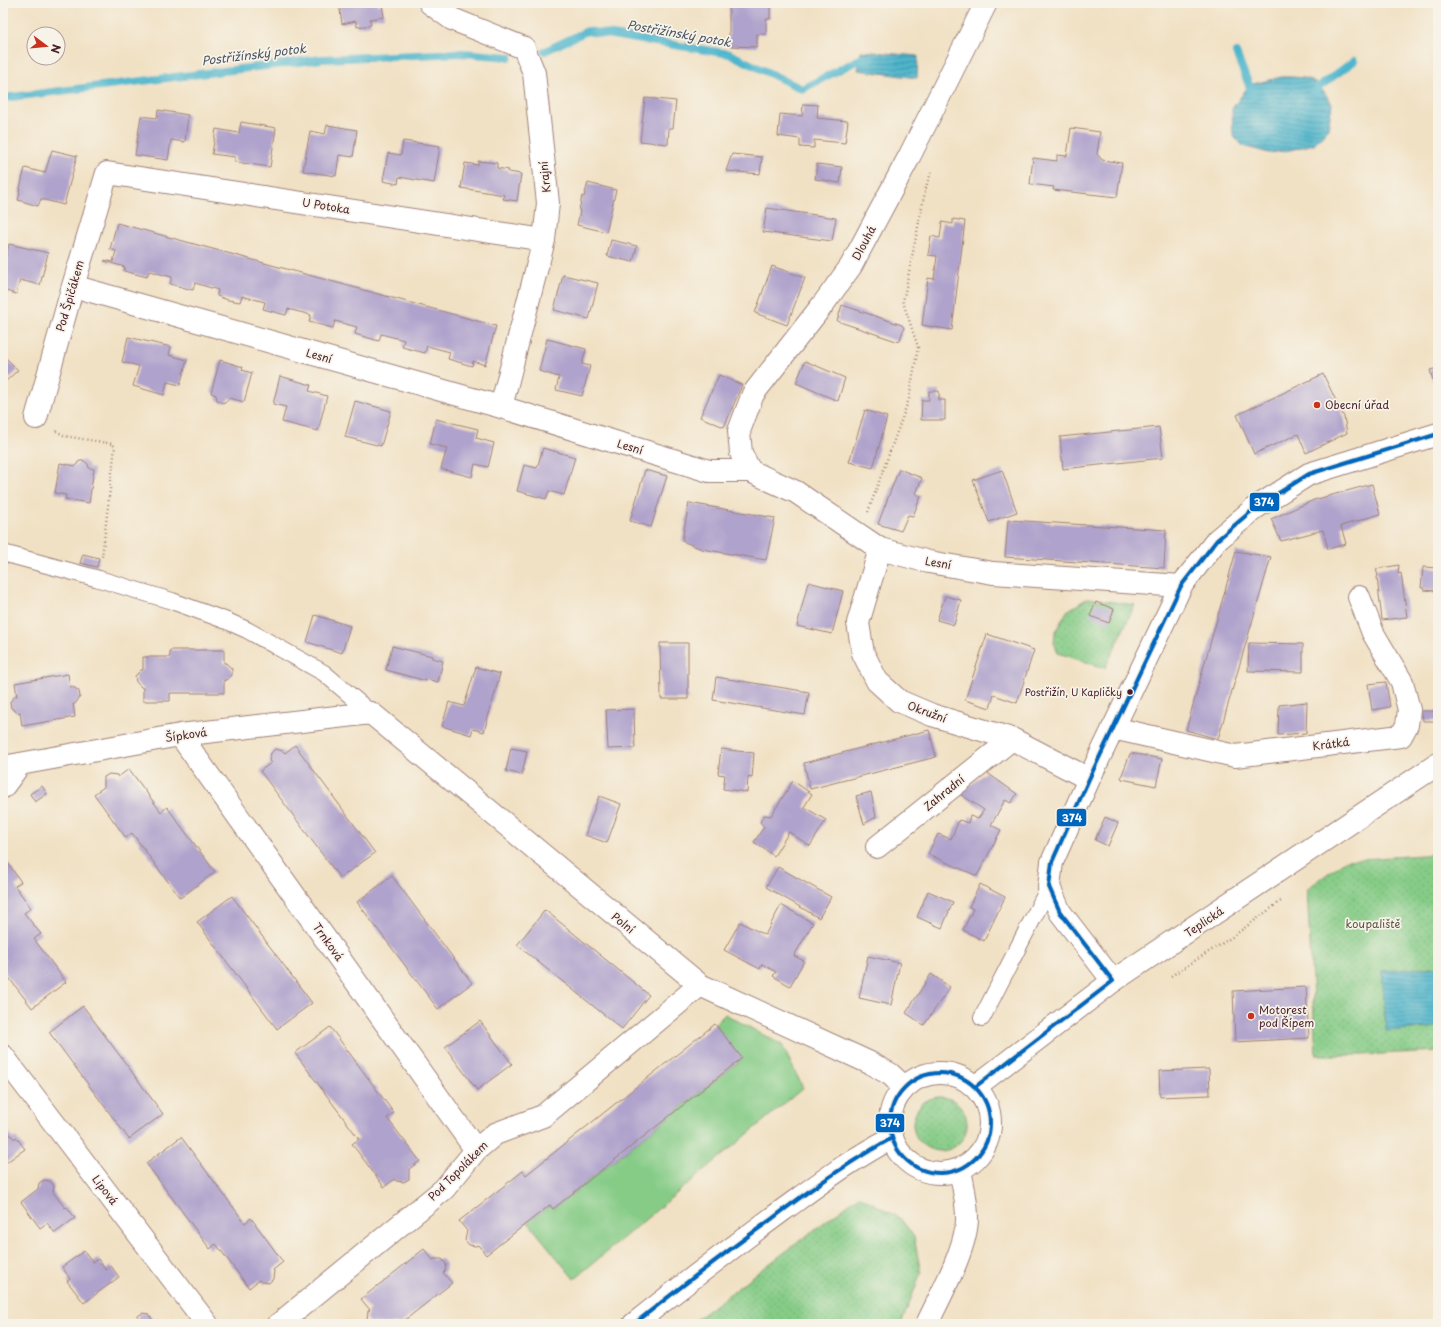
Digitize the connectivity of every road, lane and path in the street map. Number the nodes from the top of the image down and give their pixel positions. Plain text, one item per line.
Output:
1 (430, 3) edge
2 (986, 3) edge
3 (931, 172) dead end
4 (106, 173) joint
5 (544, 240) junction
6 (73, 286) junction
7 (501, 407) junction
8 (36, 418) joint
9 (1438, 434) edge
10 (750, 471) junction
11 (860, 535) junction
12 (880, 549) junction
13 (3, 553) edge
14 (99, 579) junction
15 (1181, 586) junction
16 (1360, 597) dead end
17 (371, 713) junction
18 (1113, 728) junction
19 (180, 735) junction
20 (1012, 738) junction
21 (1438, 764) edge
22 (12, 765) edge
23 (1088, 778) junction
24 (3, 787) edge
25 (877, 847) dead end
26 (1049, 887) junction
27 (1113, 981) junction
28 (700, 986) junction
29 (982, 1018) dead end
30 (3, 1056) edge
31 (904, 1087) junction
32 (975, 1087) junction
33 (892, 1138) junction
34 (476, 1150) junction
35 (960, 1170) junction
36 (207, 1324) edge
37 (279, 1324) edge
38 (634, 1324) edge
39 (928, 1324) edge

1 - 5 street, Krajní
2 - 10 street, Dlouhá
3 - 11 path
4 - 5 street, U Potoka
4 - 6 street, Pod Špičákem
5 - 7 street, Krajní
6 - 7 street, Lesní
6 - 8 street, Pod Špičákem
7 - 10 street, Lesní
8 - 14 path
9 - 15 street
10 - 11 street, Lesní
11 - 12 street, Lesní
12 - 15 street, Lesní
12 - 20 street, Okružní
13 - 14 lane
14 - 17 lane
15 - 18 street
16 - 18 street, Krátká
17 - 19 street, Šípková
17 - 28 street, Polní
18 - 23 street
19 - 22 street, Šípková
19 - 34 street, Trnková
20 - 23 street, Okružní
20 - 25 street, Zahradní
21 - 27 street, Teplická
22 - 24 street
23 - 26 street
26 - 27 street
26 - 29 lane
27 - 32 street, Teplická
28 - 31 street, Polní
28 - 34 street, Pod Topolákem
30 - 36 street, Lipová
31 - 32 street
31 - 33 street
32 - 35 street
33 - 35 street
33 - 38 street
34 - 37 street, Pod Topolákem
35 - 39 street

